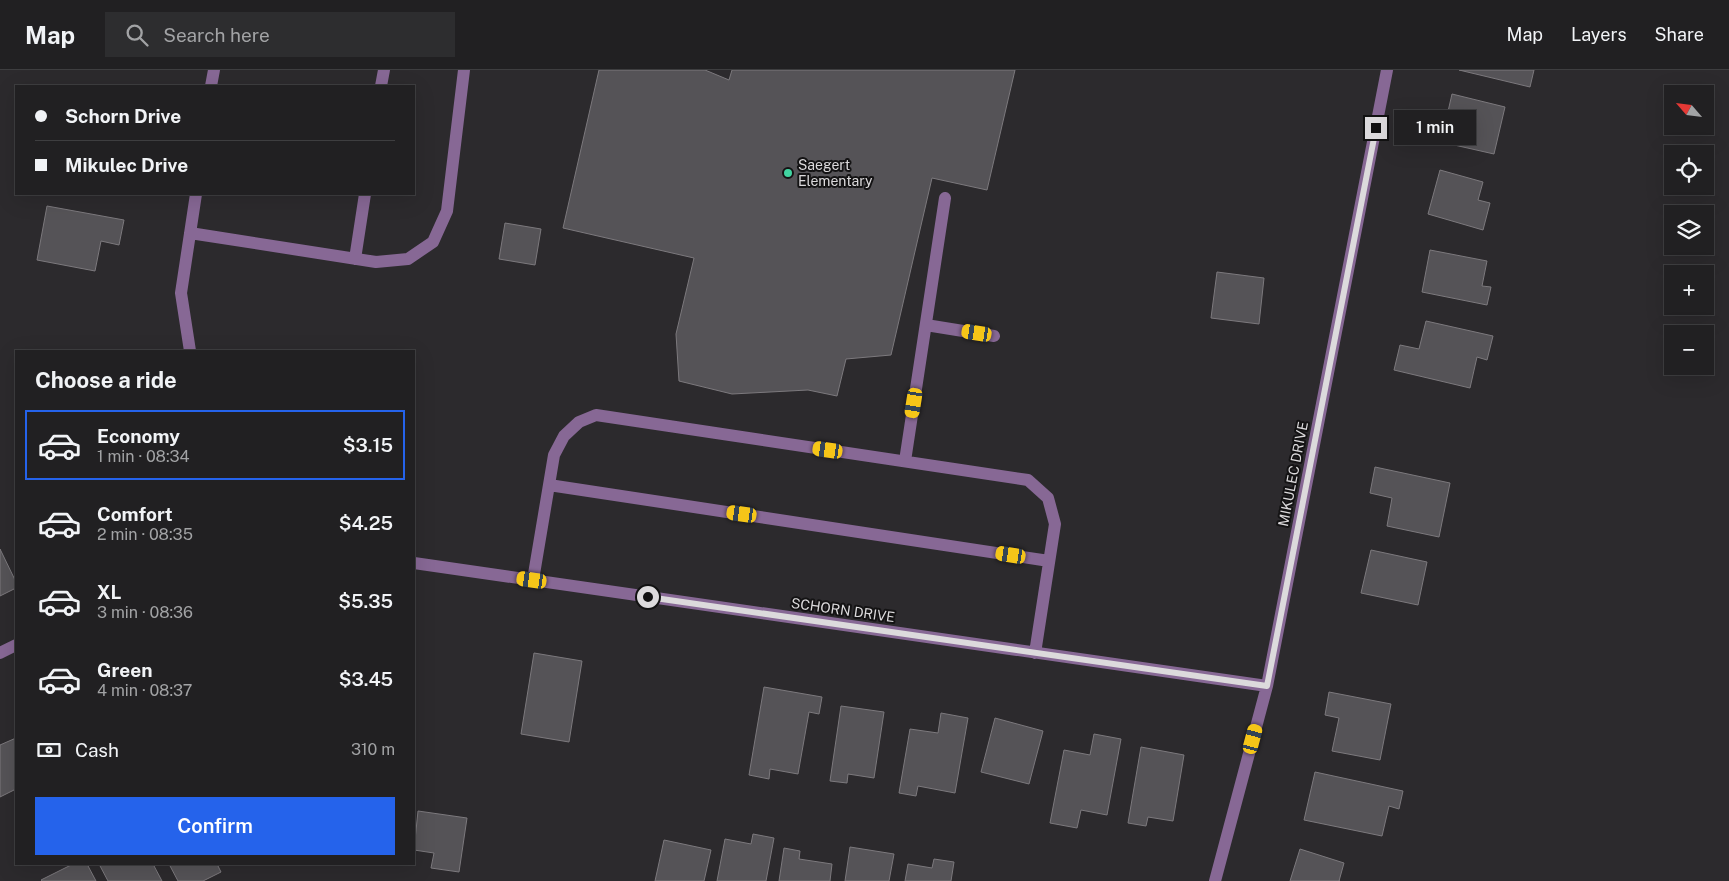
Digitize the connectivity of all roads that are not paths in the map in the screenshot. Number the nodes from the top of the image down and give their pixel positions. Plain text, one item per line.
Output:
1 (214, 70) edge
2 (384, 70) edge
3 (464, 70) edge
4 (1387, 70) edge
5 (211, 85) edge
6 (381, 85) edge
7 (196, 195) edge
8 (365, 195) edge
9 (945, 198) dead end
10 (190, 233) junction
11 (355, 259) junction
12 (926, 324) junction
13 (994, 336) dead end
14 (190, 350) edge
15 (905, 461) junction
16 (549, 485) junction
17 (1050, 561) junction
18 (415, 563) edge
19 (532, 580) junction
20 (15, 646) edge
21 (0, 653) edge
22 (1035, 653) junction
23 (1267, 686) junction
24 (1215, 881) edge

1 - 5 street
2 - 6 street
3 - 11 street
4 - 23 street, MIKULEC DRIVE
7 - 10 street
8 - 11 street
9 - 12 street
10 - 11 street
10 - 14 street
12 - 13 street
12 - 15 street
15 - 16 street
15 - 17 street
16 - 17 street
16 - 19 street
17 - 22 street
18 - 19 street, SCHORN DRIVE
19 - 22 street, SCHORN DRIVE
20 - 21 street
22 - 23 street, SCHORN DRIVE
23 - 24 street, MIKULEC DRIVE

